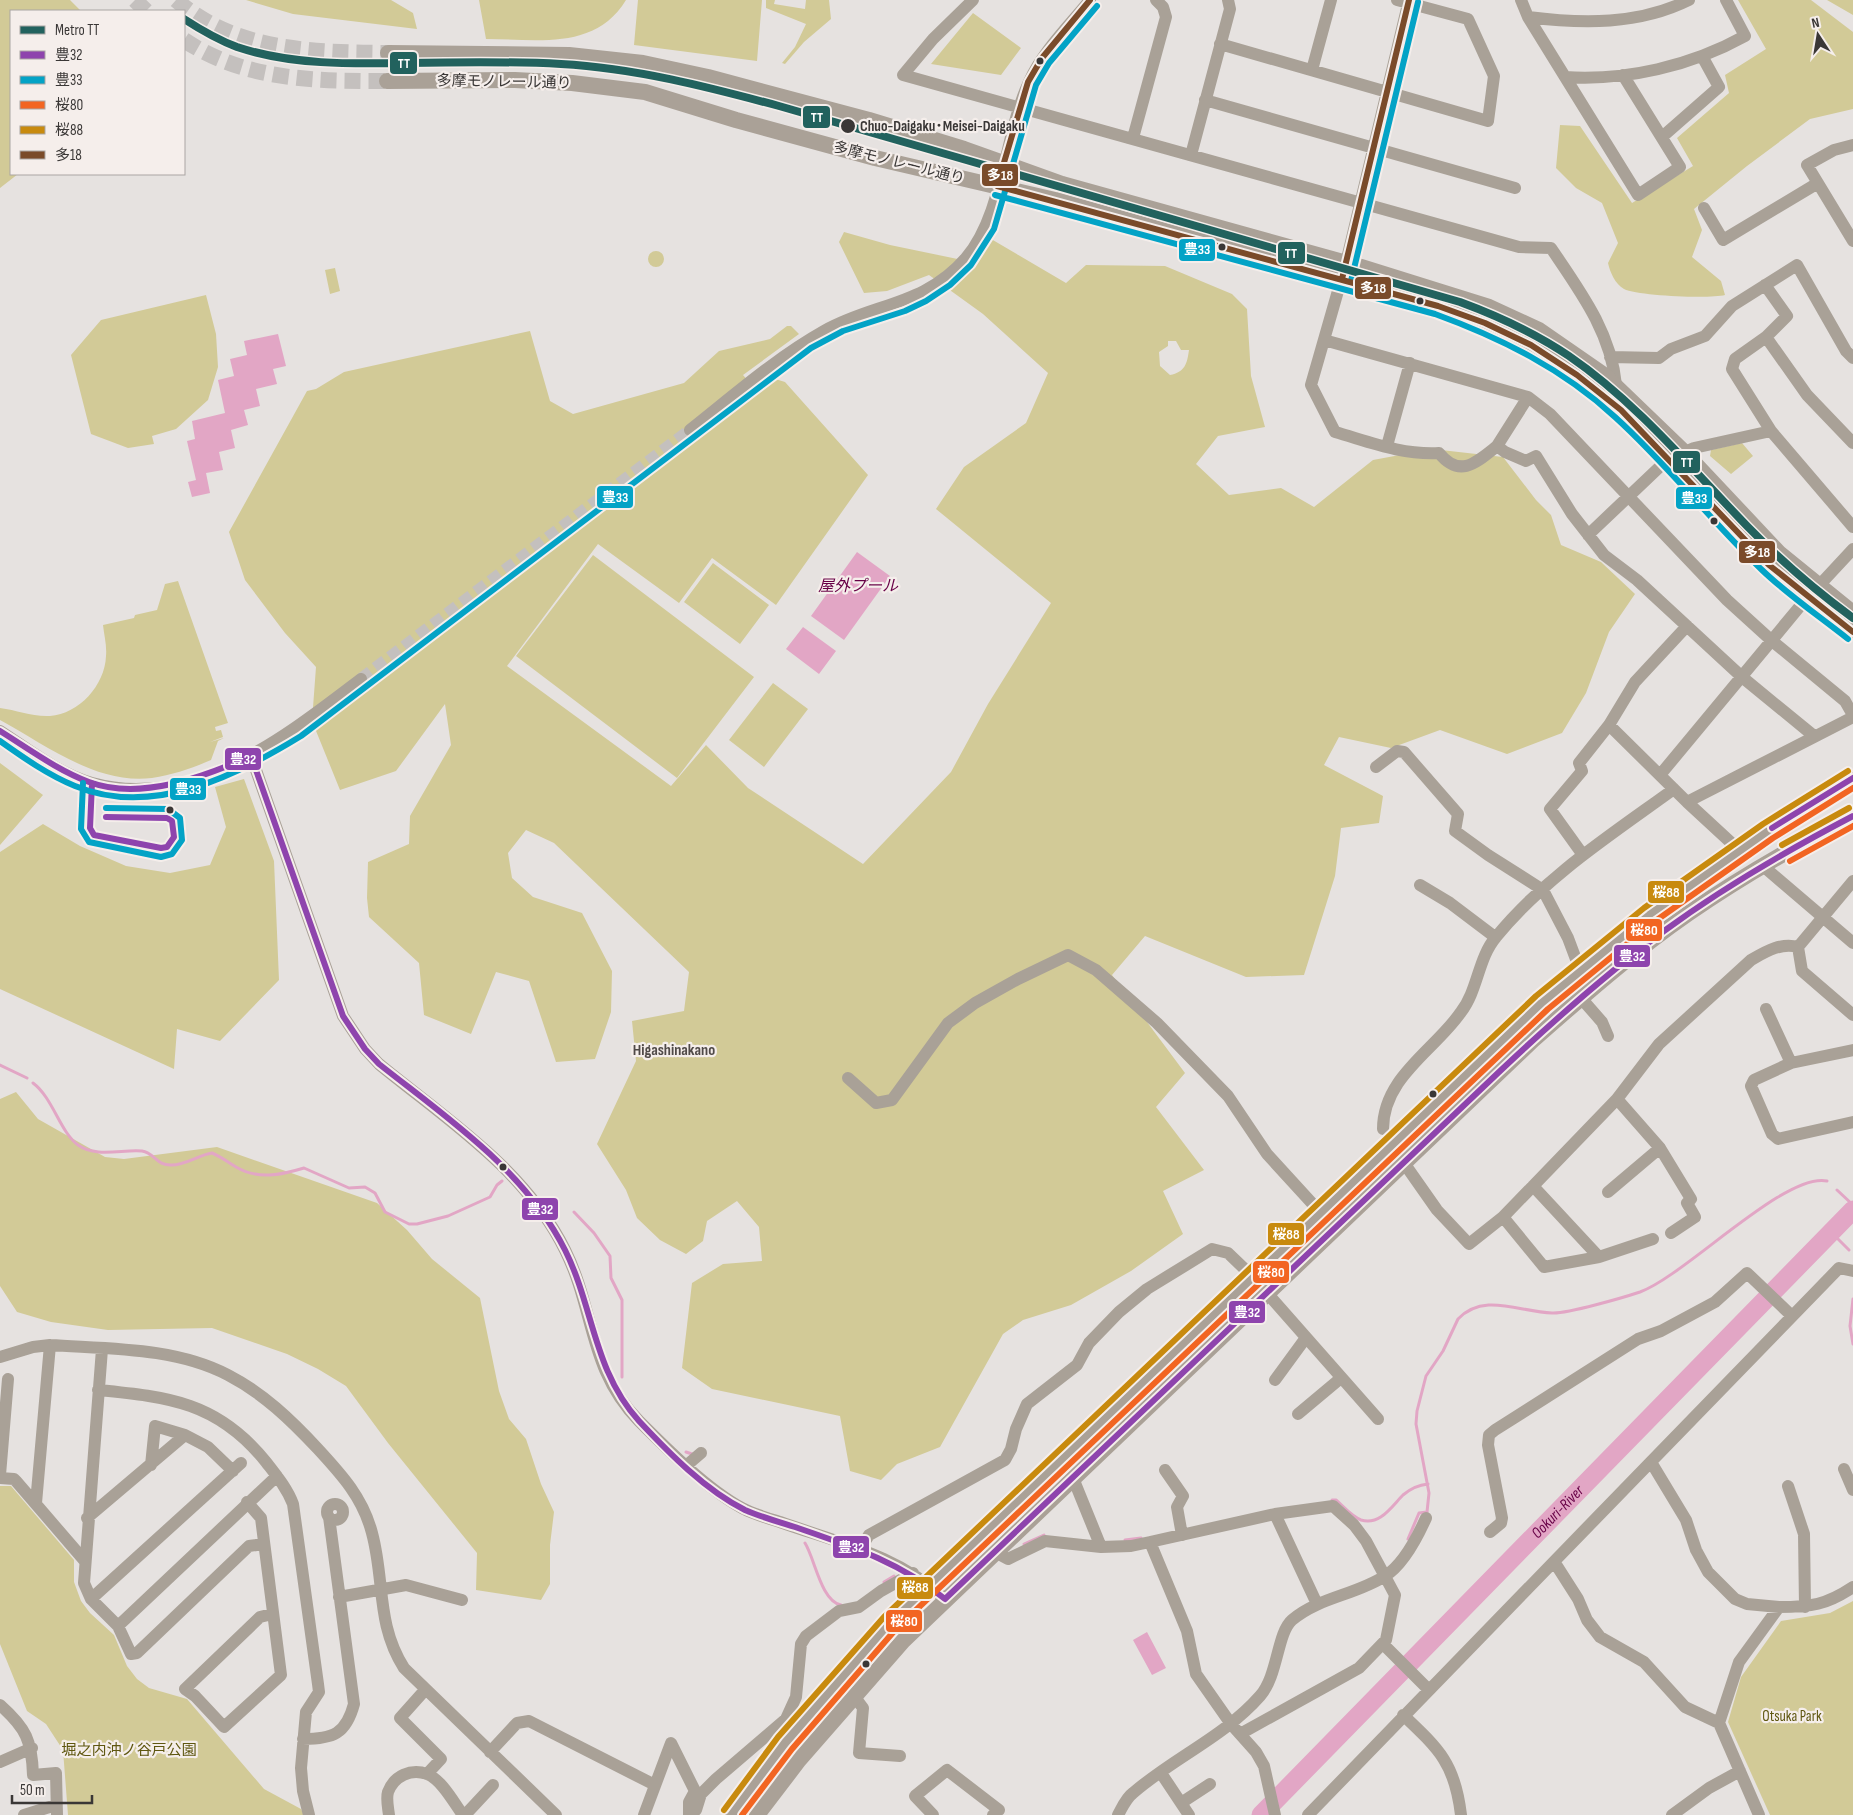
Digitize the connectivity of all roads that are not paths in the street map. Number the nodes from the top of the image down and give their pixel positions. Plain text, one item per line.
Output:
1 (973, 0) edge
2 (1090, 0) edge
3 (1156, 0) edge
4 (1228, 0) edge
5 (1331, 0) edge
6 (1521, 0) edge
7 (1689, 0) edge
8 (1726, 0) edge
9 (1405, 1) edge
10 (1528, 17) junction
11 (1220, 44) junction
12 (388, 53) tunnel mouth
13 (1702, 56) junction
14 (1312, 70) junction
15 (1624, 75) junction
16 (1564, 77) junction
17 (387, 81) tunnel mouth
18 (1387, 92) junction
19 (1205, 100) junction
20 (1020, 107) junction
21 (1662, 137) junction
22 (1133, 138) junction
23 (1853, 146) edge
24 (1374, 148) junction
25 (1191, 155) junction
26 (1004, 163) junction
27 (1818, 183) junction
28 (997, 186) junction
29 (1515, 188) dead end
30 (1361, 202) junction
31 (1704, 208) dead end
32 (1853, 241) edge
33 (1344, 271) junction
34 (1765, 285) junction
35 (1766, 337) junction
36 (1324, 340) junction
37 (1610, 358) junction
38 (1853, 358) edge
39 (1410, 363) junction
40 (1616, 385) junction
41 (1528, 397) junction
42 (690, 430) tunnel mouth
43 (1771, 431) junction
44 (1853, 443) edge
45 (1387, 446) junction
46 (1497, 446) junction
47 (1683, 452) junction
48 (1668, 460) junction
49 (1628, 497) junction
50 (1853, 527) edge
51 (1588, 535) junction
52 (1853, 549) edge
53 (1812, 592) junction
54 (1853, 613) edge
55 (1687, 626) junction
56 (1853, 632) edge
57 (1771, 640) junction
58 (1742, 676) junction
59 (361, 680) tunnel mouth
60 (1853, 716) edge
61 (1609, 724) junction
62 (0, 730) edge
63 (1814, 736) junction
64 (251, 756) junction
65 (1376, 767) dead end
66 (1660, 774) junction
67 (1853, 778) edge
68 (1674, 789) junction
69 (1686, 802) junction
70 (1853, 816) edge
71 (1739, 850) junction
72 (1583, 855) junction
73 (1763, 866) junction
74 (1853, 881) edge
75 (1420, 884) dead end
76 (1543, 890) junction
77 (1822, 916) junction
78 (1495, 937) junction
79 (1853, 943) edge
80 (1798, 947) junction
81 (1580, 970) junction
82 (1587, 993) junction
83 (1766, 1009) dead end
84 (1853, 1015) edge
85 (1608, 1036) dead end
86 (1853, 1050) edge
87 (1791, 1063) junction
88 (848, 1078) dead end
89 (1617, 1098) junction
90 (1853, 1122) edge
91 (1383, 1129) dead end
92 (1392, 1145) junction
93 (1660, 1148) junction
94 (1404, 1163) junction
95 (1533, 1186) junction
96 (1608, 1192) dead end
97 (1320, 1212) junction
98 (1503, 1216) junction
99 (1671, 1233) dead end
100 (1653, 1238) dead end
101 (1599, 1257) junction
102 (1853, 1271) edge
103 (1253, 1277) junction
104 (1267, 1293) junction
105 (1224, 1305) junction
106 (1245, 1314) junction
107 (1791, 1315) junction
108 (1305, 1339) junction
109 (50, 1345) junction
110 (102, 1349) junction
111 (0, 1357) edge
112 (1341, 1378) junction
113 (8, 1379) dead end
114 (1274, 1380) dead end
115 (98, 1390) junction
116 (3, 1399) edge
117 (1298, 1414) dead end
118 (1378, 1419) dead end
119 (185, 1434) junction
120 (700, 1453) dead end
121 (1651, 1462) junction
122 (151, 1465) junction
123 (687, 1465) junction
124 (1844, 1469) dead end
125 (1165, 1470) dead end
126 (277, 1476) junction
127 (0, 1477) edge
128 (1073, 1478) junction
129 (1788, 1486) dead end
130 (1853, 1490) edge
131 (247, 1502) junction
132 (36, 1503) junction
133 (1275, 1514) junction
134 (329, 1517) dead end
135 (87, 1518) junction
136 (1426, 1518) dead end
137 (1490, 1532) dead end
138 (1182, 1535) junction
139 (1150, 1542) junction
140 (264, 1544) junction
141 (1101, 1547) junction
142 (860, 1549) junction
143 (995, 1552) junction
144 (84, 1560) junction
145 (1555, 1563) junction
146 (913, 1573) junction
147 (1385, 1576) junction
148 (929, 1585) junction
149 (1853, 1587) edge
150 (380, 1590) junction
151 (339, 1597) junction
152 (91, 1599) junction
153 (462, 1600) dead end
154 (945, 1600) junction
155 (1317, 1604) junction
156 (1779, 1607) junction
157 (1804, 1607) junction
158 (272, 1614) junction
159 (118, 1626) junction
160 (1384, 1646) junction
161 (1427, 1688) junction
162 (425, 1690) junction
163 (854, 1696) junction
164 (0, 1705) edge
165 (1404, 1715) junction
166 (1719, 1723) junction
167 (1231, 1724) junction
168 (772, 1732) junction
169 (1240, 1734) junction
170 (303, 1739) junction
171 (785, 1743) junction
172 (32, 1748) junction
173 (490, 1752) junction
174 (900, 1756) dead end
175 (0, 1762) edge
176 (1740, 1771) junction
177 (1161, 1773) junction
178 (427, 1774) junction
179 (1210, 1784) dead end
180 (493, 1785) dead end
181 (656, 1785) junction
182 (1181, 1803) junction
183 (57, 1810) edge
184 (692, 1813) edge
185 (553, 1814) edge
186 (24, 1815) edge
187 (309, 1815) edge
188 (389, 1815) edge
189 (464, 1815) edge
190 (644, 1815) edge
191 (731, 1815) edge
192 (757, 1815) edge
193 (934, 1815) edge
194 (993, 1815) edge
195 (1118, 1815) edge
196 (1189, 1815) edge
197 (1275, 1815) edge
198 (1308, 1815) edge
199 (1461, 1815) edge
200 (1672, 1815) edge
201 (1759, 1815) edge

1 - 20 street
2 - 20 street
3 - 22 street
4 - 11 street
5 - 14 street
6 - 10 street
7 - 10 street
8 - 13 street
9 - 18 street
9 - 18 street
10 - 16 street
11 - 14 street
11 - 19 street
12 - 26 main road, 多摩モノレール通り
13 - 15 street
13 - 21 street
14 - 18 street
15 - 16 street
15 - 21 street
16 - 21 street
17 - 28 main road, 多摩モノレール通り
18 - 24 street
19 - 24 street
19 - 25 street
20 - 22 street
20 - 26 street
22 - 25 street
23 - 27 street
24 - 29 street
24 - 30 street
25 - 30 street
26 - 28 street
26 - 33 main road, 多摩モノレール通り
27 - 31 street
27 - 32 street
28 - 33 main road, 多摩モノレール通り
28 - 42 street
30 - 33 street
30 - 37 street
33 - 36 street
33 - 40 main road, 多摩モノレール通り
33 - 48 main road, 多摩モノレール通り
34 - 35 street
34 - 37 street
34 - 38 street
35 - 43 street
35 - 44 street
36 - 39 street
36 - 45 street
37 - 40 street
39 - 41 street
39 - 45 street
40 - 47 main road, 多摩モノレール通り
41 - 46 street
41 - 49 street
43 - 47 street
43 - 50 street
45 - 46 street
46 - 51 street
47 - 48 street
47 - 53 main road, 多摩モノレール通り
48 - 49 street
48 - 53 main road, 多摩モノレール通り
49 - 51 street
49 - 57 street
51 - 55 street
52 - 53 street
53 - 54 main road, 多摩モノレール通り
53 - 56 main road, 多摩モノレール通り
53 - 57 street
55 - 58 street
55 - 61 street
57 - 58 street
57 - 60 street
58 - 63 street
58 - 66 street
59 - 64 street
60 - 63 street
61 - 66 street
61 - 72 street
62 - 64 street
63 - 69 street
64 - 123 street
65 - 76 street
66 - 68 street
67 - 71 main road
68 - 69 street
68 - 72 street
69 - 71 street
70 - 73 main road
71 - 81 main road
72 - 76 street
73 - 77 street
73 - 82 main road
74 - 77 street
75 - 78 street
76 - 78 street
76 - 81 street
77 - 79 street
77 - 80 street
78 - 91 street
80 - 84 street
80 - 89 street
81 - 82 main road
81 - 92 main road
82 - 85 street
82 - 94 main road
83 - 87 street
86 - 87 street
87 - 90 street
88 - 97 street
89 - 93 street
89 - 95 street
92 - 94 main road
92 - 97 main road
93 - 96 street
93 - 99 street
94 - 98 street
94 - 104 main road
95 - 98 street
95 - 101 street
97 - 103 main road
98 - 101 street
100 - 101 street
102 - 107 street
103 - 104 main road
103 - 105 main road
103 - 142 street
104 - 106 main road
104 - 108 street
105 - 106 main road
105 - 148 main road
106 - 128 main road
107 - 121 street
107 - 137 street
108 - 112 street
108 - 114 street
109 - 110 street
109 - 111 street
109 - 132 street
110 - 115 street
110 - 150 street
112 - 117 street
112 - 118 street
113 - 116 street
115 - 126 street
115 - 135 street
116 - 127 street
119 - 122 street
119 - 122 street
119 - 152 street
120 - 123 street
121 - 145 street
121 - 156 street
122 - 135 street
123 - 142 street
124 - 130 street
125 - 138 street
126 - 131 street
126 - 170 street
127 - 132 street
128 - 141 street
128 - 143 main road
129 - 157 street
131 - 140 street
131 - 159 street
132 - 144 street
133 - 138 street
133 - 147 street
133 - 155 street
134 - 151 street
135 - 144 street
136 - 147 street
138 - 139 street
139 - 141 street
139 - 167 street
140 - 158 street
140 - 159 street
141 - 143 street
142 - 146 street
143 - 154 main road
144 - 152 street
145 - 161 street
145 - 166 street
146 - 148 street
146 - 168 street
147 - 155 street
147 - 160 street
148 - 154 street
148 - 171 main road
149 - 157 street
150 - 151 street
150 - 153 street
150 - 162 street
151 - 170 street
152 - 159 street
154 - 163 main road
155 - 167 street
156 - 157 street
156 - 166 street
158 - 158 street
160 - 161 street
160 - 169 street
161 - 165 street
162 - 173 street
162 - 178 street
163 - 174 street
163 - 192 main road
164 - 172 street
165 - 198 street
165 - 199 street
166 - 176 street
167 - 169 street
167 - 177 street
168 - 171 street
168 - 184 street
169 - 197 street
170 - 187 street
171 - 191 main road
172 - 175 street
172 - 183 street
173 - 181 street
173 - 185 street
176 - 200 street
176 - 201 street
177 - 182 street
177 - 195 street
178 - 188 street
178 - 189 street
179 - 182 street
180 - 189 street
181 - 184 street
181 - 190 street
182 - 196 street
183 - 186 street
193 - 194 street

